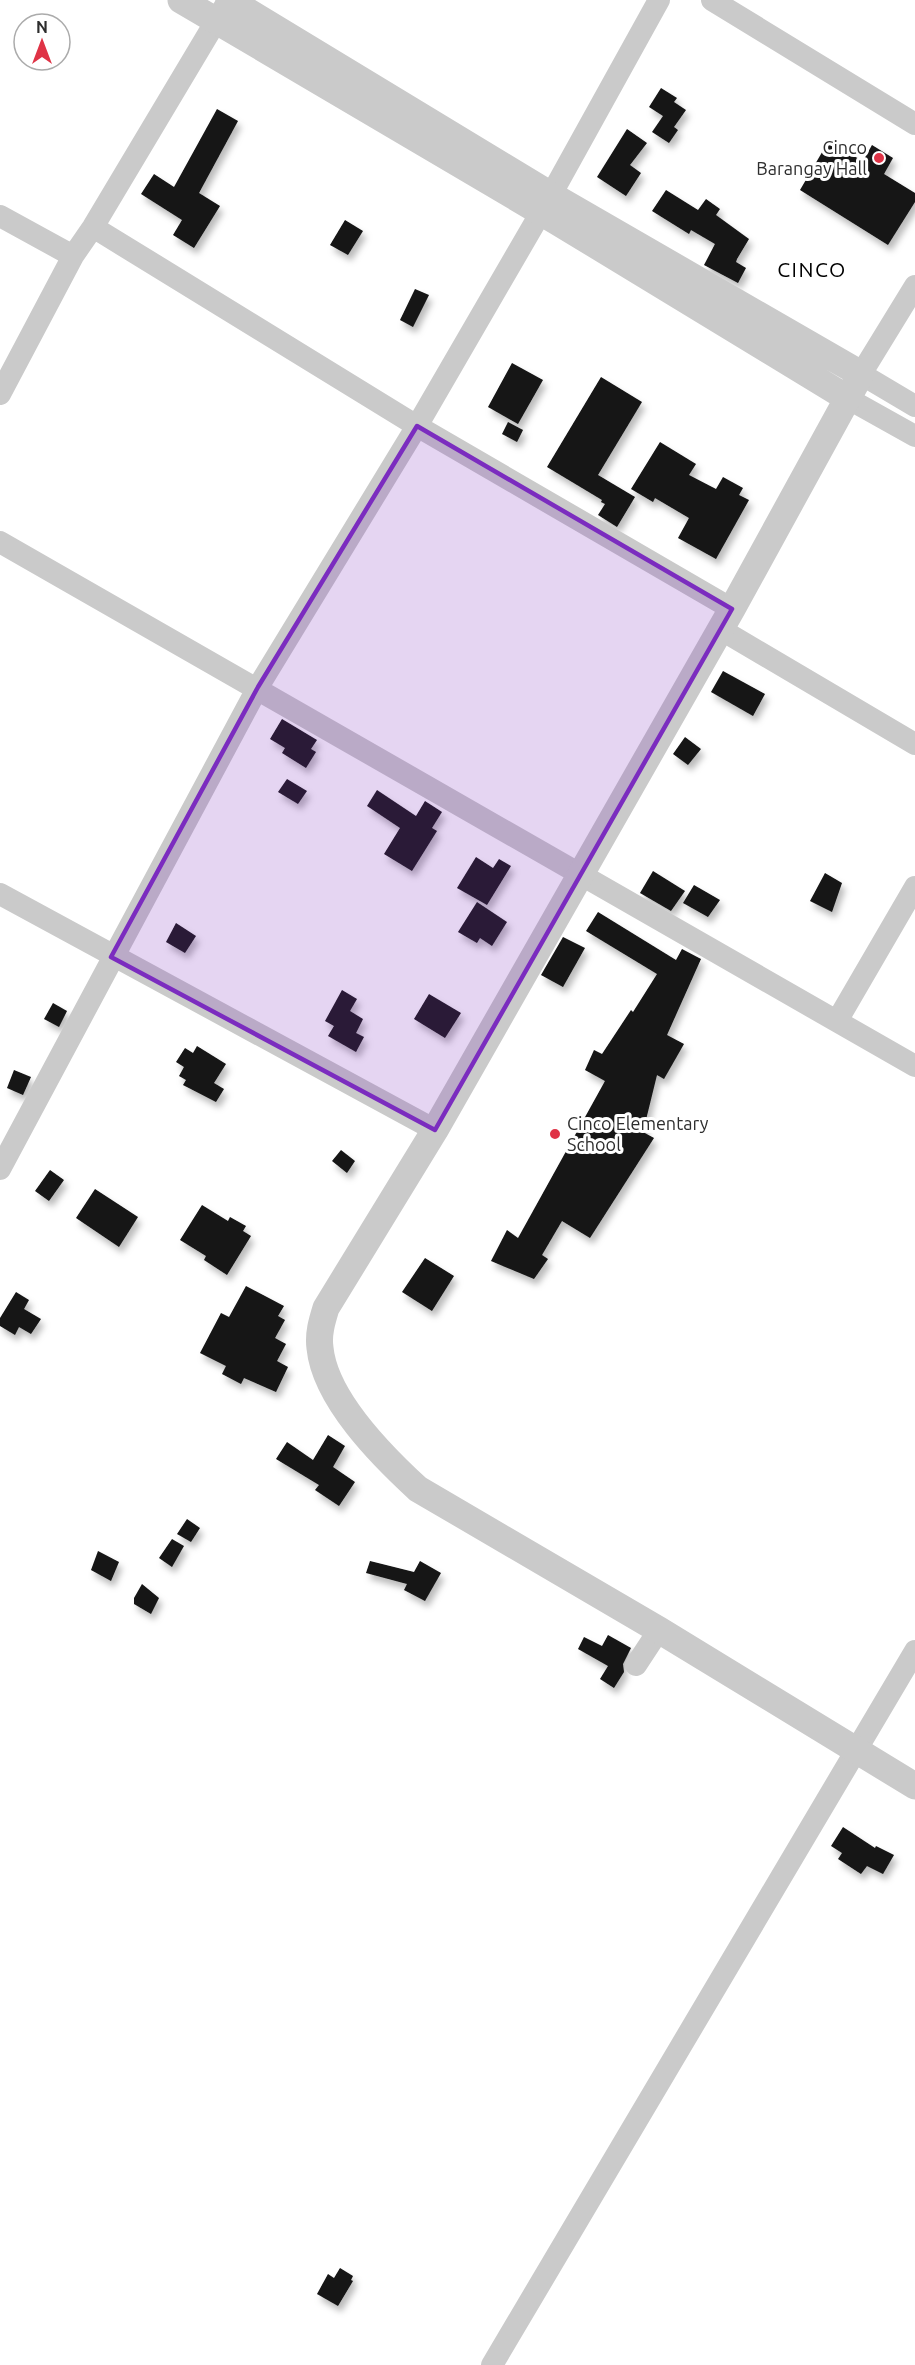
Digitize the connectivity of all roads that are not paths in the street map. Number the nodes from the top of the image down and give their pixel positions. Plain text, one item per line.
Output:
1 (181, 0) edge
2 (659, 0) edge
3 (712, 0) edge
4 (225, 7) edge
5 (915, 123) edge
6 (546, 204) junction
7 (0, 216) edge
8 (93, 227) junction
9 (73, 256) junction
10 (915, 286) edge
11 (861, 374) junction
12 (0, 394) edge
13 (847, 398) junction
14 (915, 406) edge
15 (417, 426) junction
16 (915, 436) edge
17 (0, 542) edge
18 (726, 619) junction
19 (258, 687) junction
20 (915, 744) edge
21 (579, 875) junction
22 (915, 887) edge
23 (0, 894) edge
24 (111, 957) junction
25 (837, 1021) junction
26 (915, 1066) edge
27 (435, 1130) junction
28 (0, 1169) edge
29 (659, 1630) junction
30 (915, 1651) edge
31 (636, 1665) dead end
32 (856, 1751) junction
33 (915, 1786) edge
34 (492, 2365) edge

1 - 4 street
2 - 6 street
3 - 5 street
4 - 6 street
4 - 8 street
6 - 11 street
6 - 13 street
6 - 15 street
7 - 9 street
8 - 9 street
8 - 15 street
9 - 12 street
10 - 11 street
11 - 13 street
11 - 14 street
13 - 16 street
13 - 18 street
15 - 18 street
15 - 19 street
17 - 19 street
18 - 20 street
18 - 21 street
19 - 21 street
19 - 24 street
21 - 25 street
21 - 27 street
22 - 25 street
23 - 24 street
24 - 27 street
24 - 28 street
25 - 26 street
27 - 29 street
29 - 31 street
29 - 32 street
30 - 32 street
32 - 33 street
32 - 34 street

